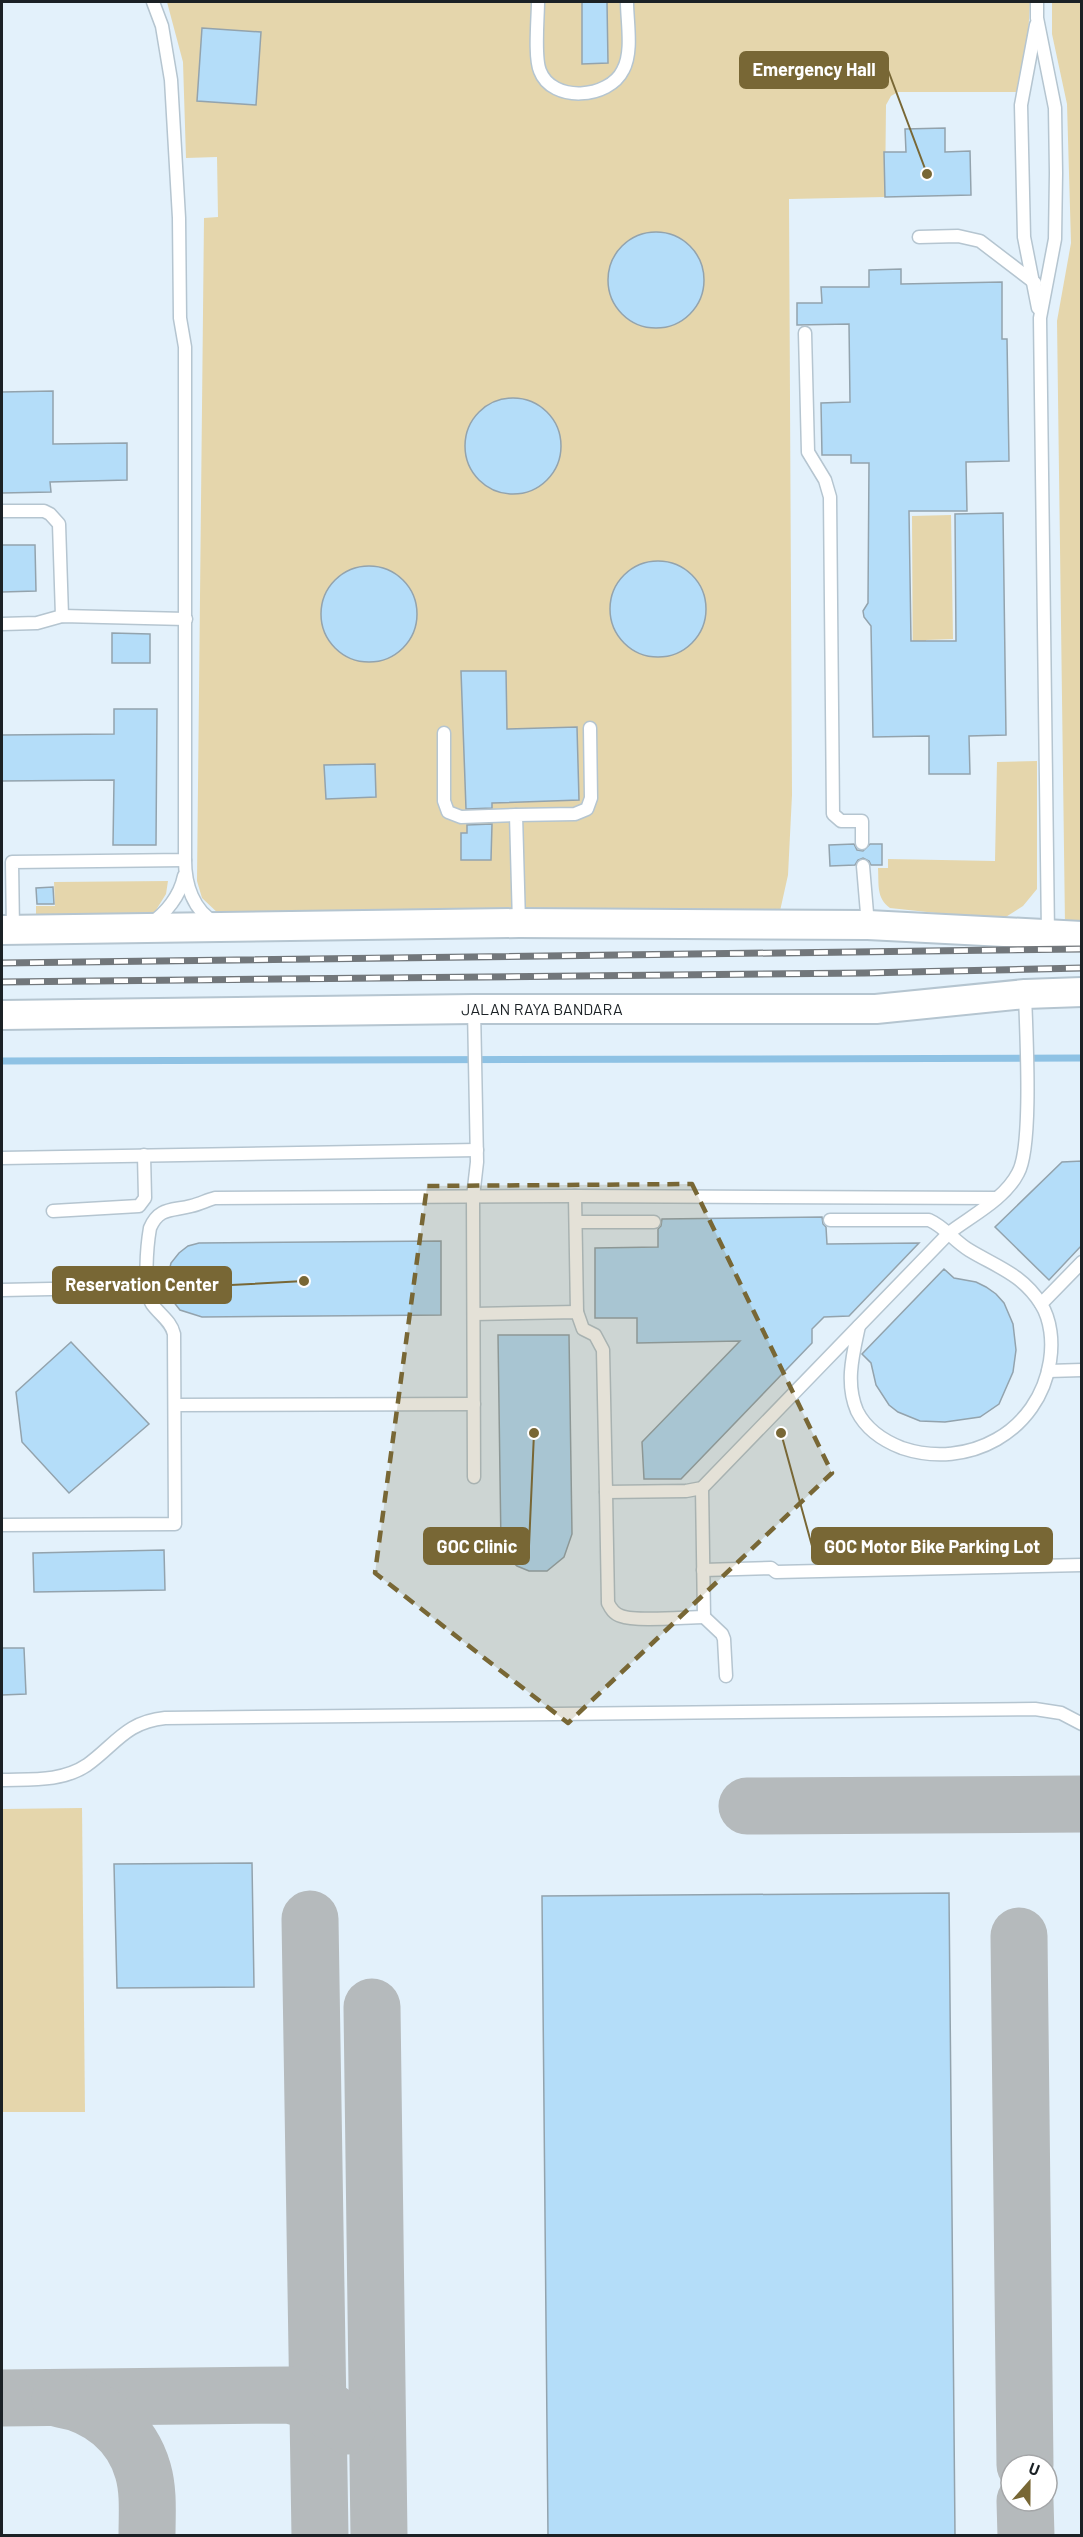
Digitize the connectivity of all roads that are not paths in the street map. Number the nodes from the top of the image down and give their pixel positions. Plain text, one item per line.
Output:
1 (153, 2) edge
2 (538, 2) edge
3 (627, 2) edge
4 (1037, 2) edge
5 (1037, 18) junction
6 (919, 237) dead end
7 (1033, 281) junction
8 (1044, 290) junction
9 (1040, 318) junction
10 (805, 333) dead end
11 (2, 511) edge
12 (62, 616) junction
13 (186, 619) junction
14 (2, 624) edge
15 (590, 728) dead end
16 (444, 733) dead end
17 (516, 815) junction
18 (862, 843) dead end
19 (185, 860) junction
20 (7, 862) edge
21 (862, 866) dead end
22 (185, 875) junction
23 (519, 923) junction
24 (868, 926) junction
25 (231, 928) junction
26 (137, 929) junction
27 (7, 930) edge
28 (1048, 936) junction
29 (1082, 936) edge
30 (1082, 992) edge
31 (1025, 1008) junction
32 (2, 1015) edge
33 (474, 1023) junction
34 (477, 1150) junction
35 (144, 1155) junction
36 (2, 1158) edge
37 (575, 1196) junction
38 (473, 1197) junction
39 (996, 1198) junction
40 (53, 1211) dead end
41 (830, 1220) dead end
42 (576, 1222) junction
43 (654, 1222) dead end
44 (949, 1233) junction
45 (1082, 1262) edge
46 (147, 1287) junction
47 (2, 1290) edge
48 (1041, 1304) junction
49 (577, 1312) junction
50 (474, 1314) junction
51 (859, 1325) junction
52 (1082, 1370) edge
53 (1048, 1371) junction
54 (474, 1404) junction
55 (175, 1405) junction
56 (474, 1477) dead end
57 (702, 1488) junction
58 (606, 1492) junction
59 (2, 1525) edge
60 (1082, 1565) edge
61 (703, 1570) junction
62 (704, 1617) junction
63 (726, 1676) dead end
64 (1082, 1724) edge
65 (2, 1780) edge

1 - 13 lane
2 - 3 lane
4 - 5 lane
5 - 7 lane
5 - 8 lane
6 - 7 lane
7 - 8 lane
7 - 9 lane
8 - 9 lane
9 - 28 lane
10 - 18 lane
11 - 12 lane
12 - 13 lane
12 - 14 lane
13 - 19 lane
15 - 17 lane
16 - 17 lane
17 - 23 lane
19 - 20 lane
19 - 22 lane
20 - 27 lane
21 - 24 lane
22 - 25 lane
22 - 26 lane
23 - 24 street
23 - 25 street
24 - 28 street
25 - 26 street
26 - 27 street
28 - 29 street
30 - 31 street, JALAN RAYA BANDARA
31 - 33 street, JALAN RAYA BANDARA
31 - 39 lane
32 - 33 street, JALAN RAYA BANDARA
33 - 34 lane
34 - 35 lane
34 - 38 lane
35 - 36 lane
35 - 40 lane
37 - 38 lane
37 - 39 lane
37 - 42 lane
38 - 46 lane
38 - 50 lane
39 - 44 lane
41 - 44 lane
42 - 43 lane
42 - 49 lane
44 - 48 lane
44 - 51 lane
45 - 48 lane
46 - 47 lane
46 - 55 lane
48 - 53 lane
49 - 50 lane
49 - 58 lane
50 - 54 lane
51 - 53 lane
51 - 57 lane
52 - 53 lane
54 - 55 lane
54 - 56 lane
55 - 59 lane
57 - 58 lane
57 - 61 lane
58 - 62 lane
60 - 61 lane
61 - 62 lane
62 - 63 lane
64 - 65 lane

